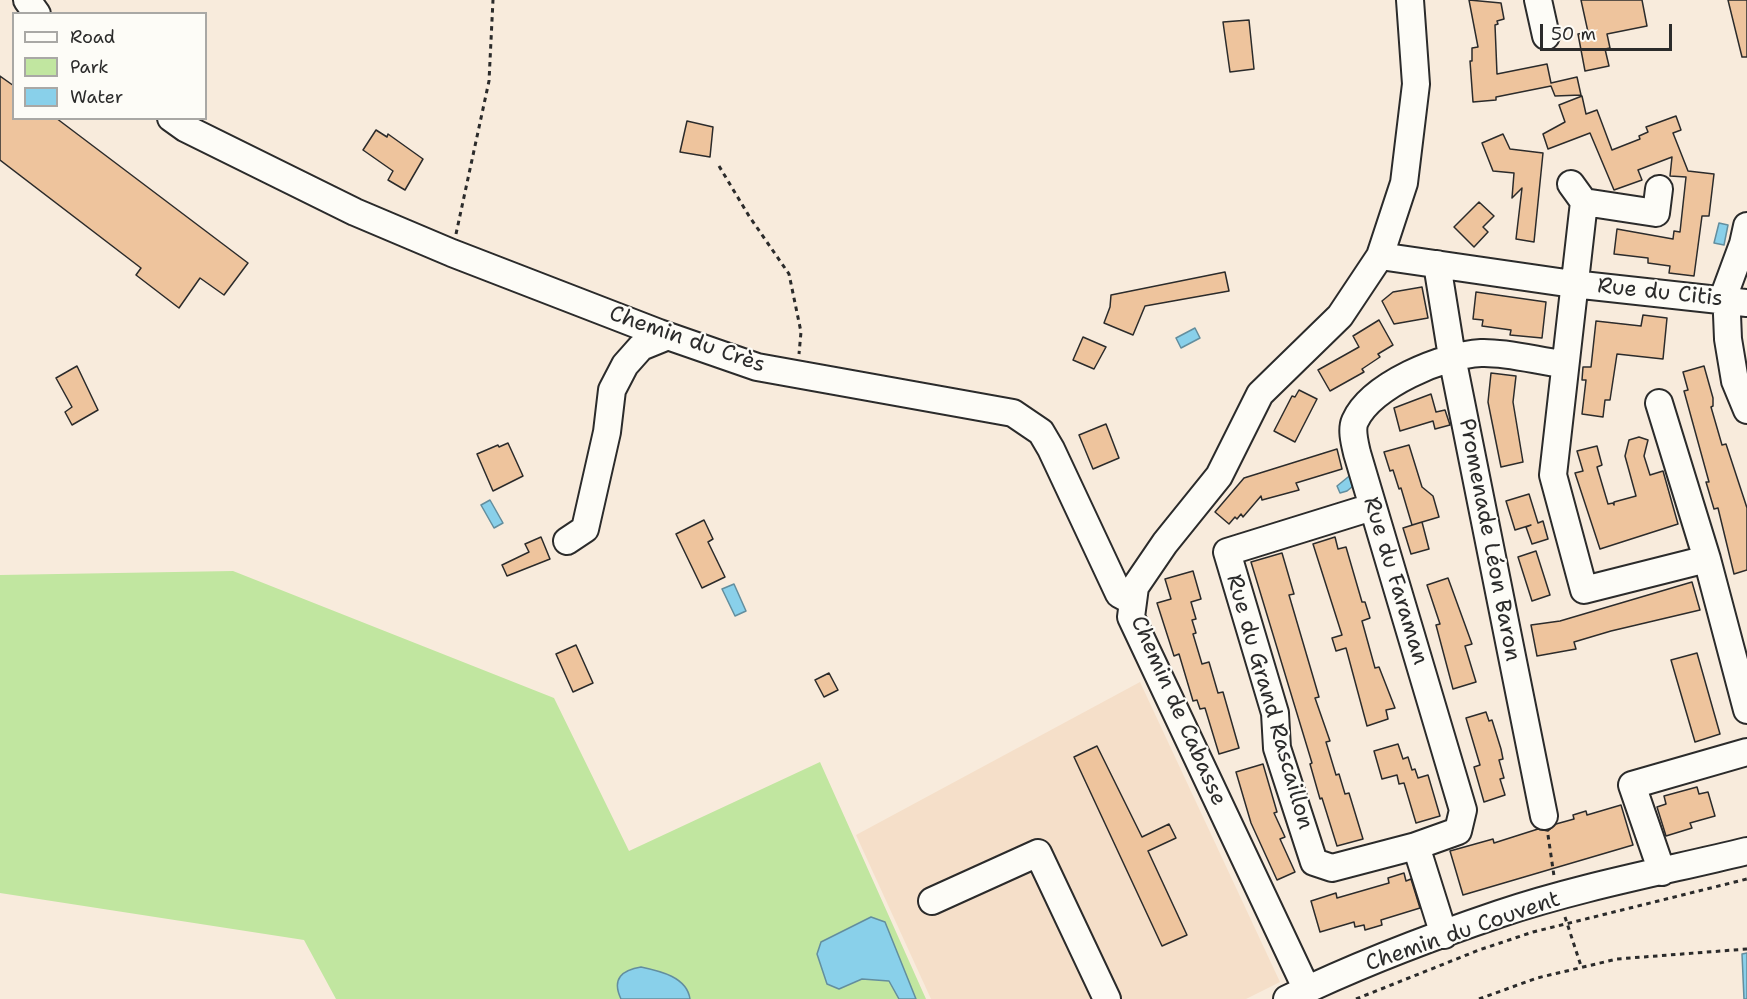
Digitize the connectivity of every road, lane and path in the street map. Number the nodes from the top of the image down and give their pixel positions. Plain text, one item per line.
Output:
1 (493, 0) edge
2 (1410, 0) edge
3 (1538, 0) edge
4 (1546, 36) dead end
5 (174, 120) edge
6 (719, 166) dead end
7 (1659, 189) dead end
8 (1747, 226) edge
9 (452, 253) junction
10 (1380, 256) junction
11 (1437, 264) junction
12 (1573, 284) junction
13 (1737, 301) edge
14 (668, 336) junction
15 (1452, 357) junction
16 (1564, 364) junction
17 (796, 374) junction
18 (1659, 403) dead end
19 (1747, 410) edge
20 (1372, 507) junction
21 (567, 541) dead end
22 (1707, 559) junction
23 (1132, 601) junction
24 (1747, 710) edge
25 (1747, 752) edge
26 (1544, 816) joint
27 (1416, 846) junction
28 (1747, 851) edge
29 (1662, 872) junction
30 (1747, 879) edge
31 (1558, 897) junction
32 (932, 901) dead end
33 (1568, 924) junction
34 (1444, 935) junction
35 (1747, 949) edge
36 (1581, 966) junction
37 (1297, 994) edge
38 (1107, 999) edge
39 (1356, 999) edge
40 (1479, 999) edge

1 - 9 path
2 - 10 street, Chemin de Cabasse
3 - 4 street
5 - 9 street, Chemin du Crès
6 - 17 path
7 - 12 street
8 - 13 street
9 - 14 street, Chemin du Crès
10 - 11 street, Rue du Citis
10 - 23 street, Chemin de Cabasse
11 - 12 street, Rue du Citis
11 - 15 street, Promenade Léon Baron
12 - 13 street, Rue du Citis
12 - 16 street
13 - 19 street
14 - 17 street, Chemin du Crès
14 - 21 street
15 - 16 street, Rue du Faraman
15 - 20 street, Rue du Faraman
15 - 26 street, Promenade Léon Baron
16 - 22 street
17 - 23 street, Chemin du Crès
18 - 22 street
20 - 27 street, Rue du Faraman
20 - 27 street, Rue du Grand Rascaillon
22 - 24 street
23 - 37 street, Chemin de Cabasse
25 - 29 street
26 - 31 path
27 - 34 street
28 - 29 street, Chemin du Couvent
29 - 31 street, Chemin du Couvent
30 - 33 path, Chemin du Couvent
31 - 34 street, Chemin du Couvent
32 - 38 street
33 - 36 path
33 - 39 path, Chemin du Couvent
34 - 37 street, Chemin du Couvent
35 - 36 path
36 - 40 path

